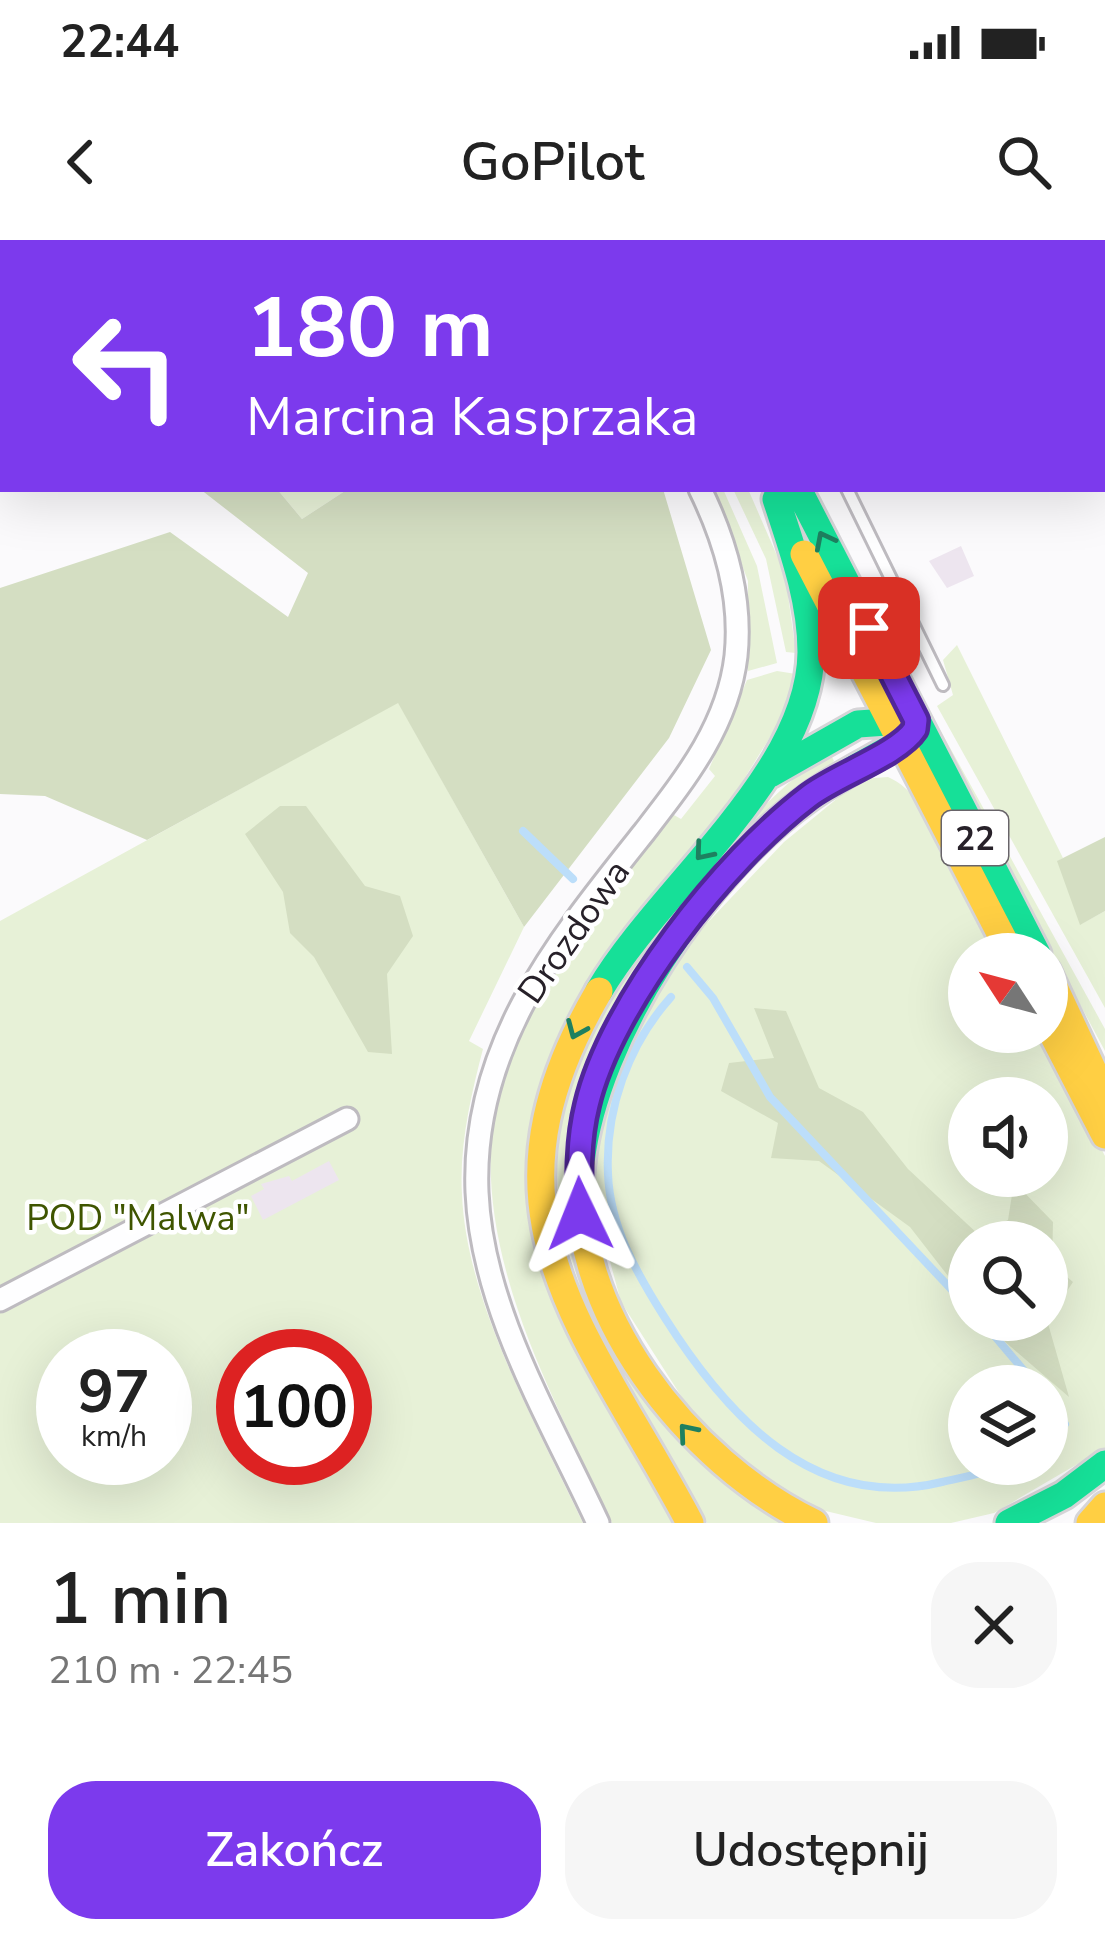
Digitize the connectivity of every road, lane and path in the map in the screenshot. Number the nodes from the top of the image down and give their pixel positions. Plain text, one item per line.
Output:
1 (701, 492) edge
2 (782, 492) edge
3 (849, 492) edge
4 (943, 685) dead end
5 (902, 727) junction
6 (770, 774) junction
7 (1001, 933) edge
8 (1025, 933) edge
9 (1068, 1017) edge
10 (1063, 1053) edge
11 (1105, 1096) edge
12 (347, 1119) dead end
13 (1105, 1135) edge
14 (0, 1300) edge
15 (1105, 1464) edge
16 (1105, 1506) edge
17 (598, 1523) edge
18 (690, 1523) edge
19 (814, 1523) edge
20 (1009, 1523) edge
21 (1090, 1523) edge

1 - 17 street, Drozdowa
2 - 5 main road, 22
2 - 6 main road
3 - 4 lane
5 - 6 main road
5 - 7 main road, 22
5 - 8 main road, 22
19 -> 5 main road
6 -> 18 main road
9 - 11 main road
10 - 13 main road
12 - 14 street
15 - 20 main road
16 - 21 main road

